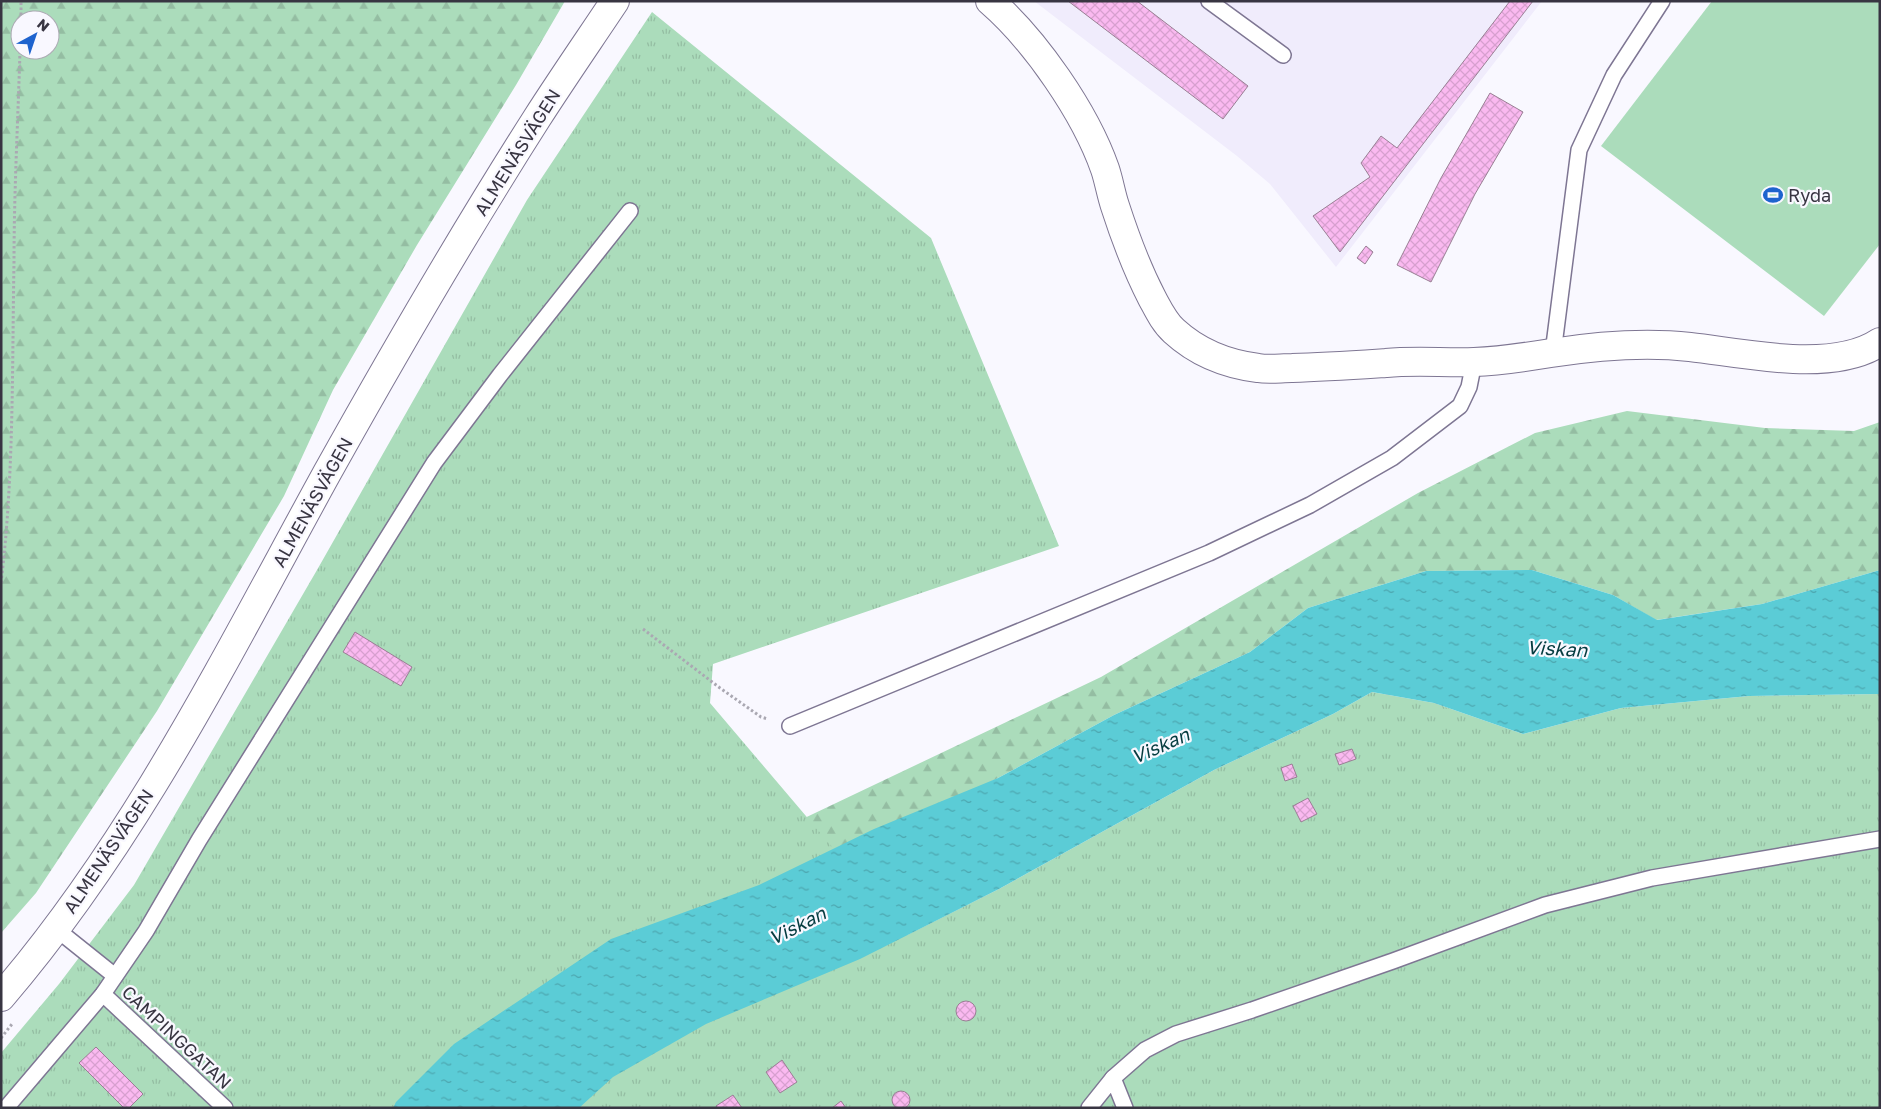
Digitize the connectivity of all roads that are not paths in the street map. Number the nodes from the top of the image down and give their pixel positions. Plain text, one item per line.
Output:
1 (616, 1) edge
2 (990, 1) edge
3 (1209, 1) edge
4 (1662, 1) edge
5 (1283, 55) dead end
6 (630, 211) dead end
7 (1880, 342) edge
8 (1552, 352) junction
9 (1474, 362) junction
10 (790, 726) road end
11 (1880, 839) edge
12 (55, 928) junction
13 (115, 976) junction
14 (103, 994) junction
15 (1, 996) edge
16 (1113, 1078) junction
17 (6, 1108) edge
18 (225, 1108) edge
19 (1089, 1108) edge
20 (1125, 1108) edge

1 - 12 street, ALMENÄSVÄGEN
2 - 9 street
3 - 5 lane
4 - 8 lane
6 - 13 lane
7 - 8 street
8 - 9 street
9 - 10 lane
11 - 16 lane
12 - 13 lane
12 - 15 street, ALMENÄSVÄGEN
13 - 14 lane
14 - 17 lane
14 - 18 lane, CAMPINGGATAN
16 - 19 lane
16 - 20 lane

